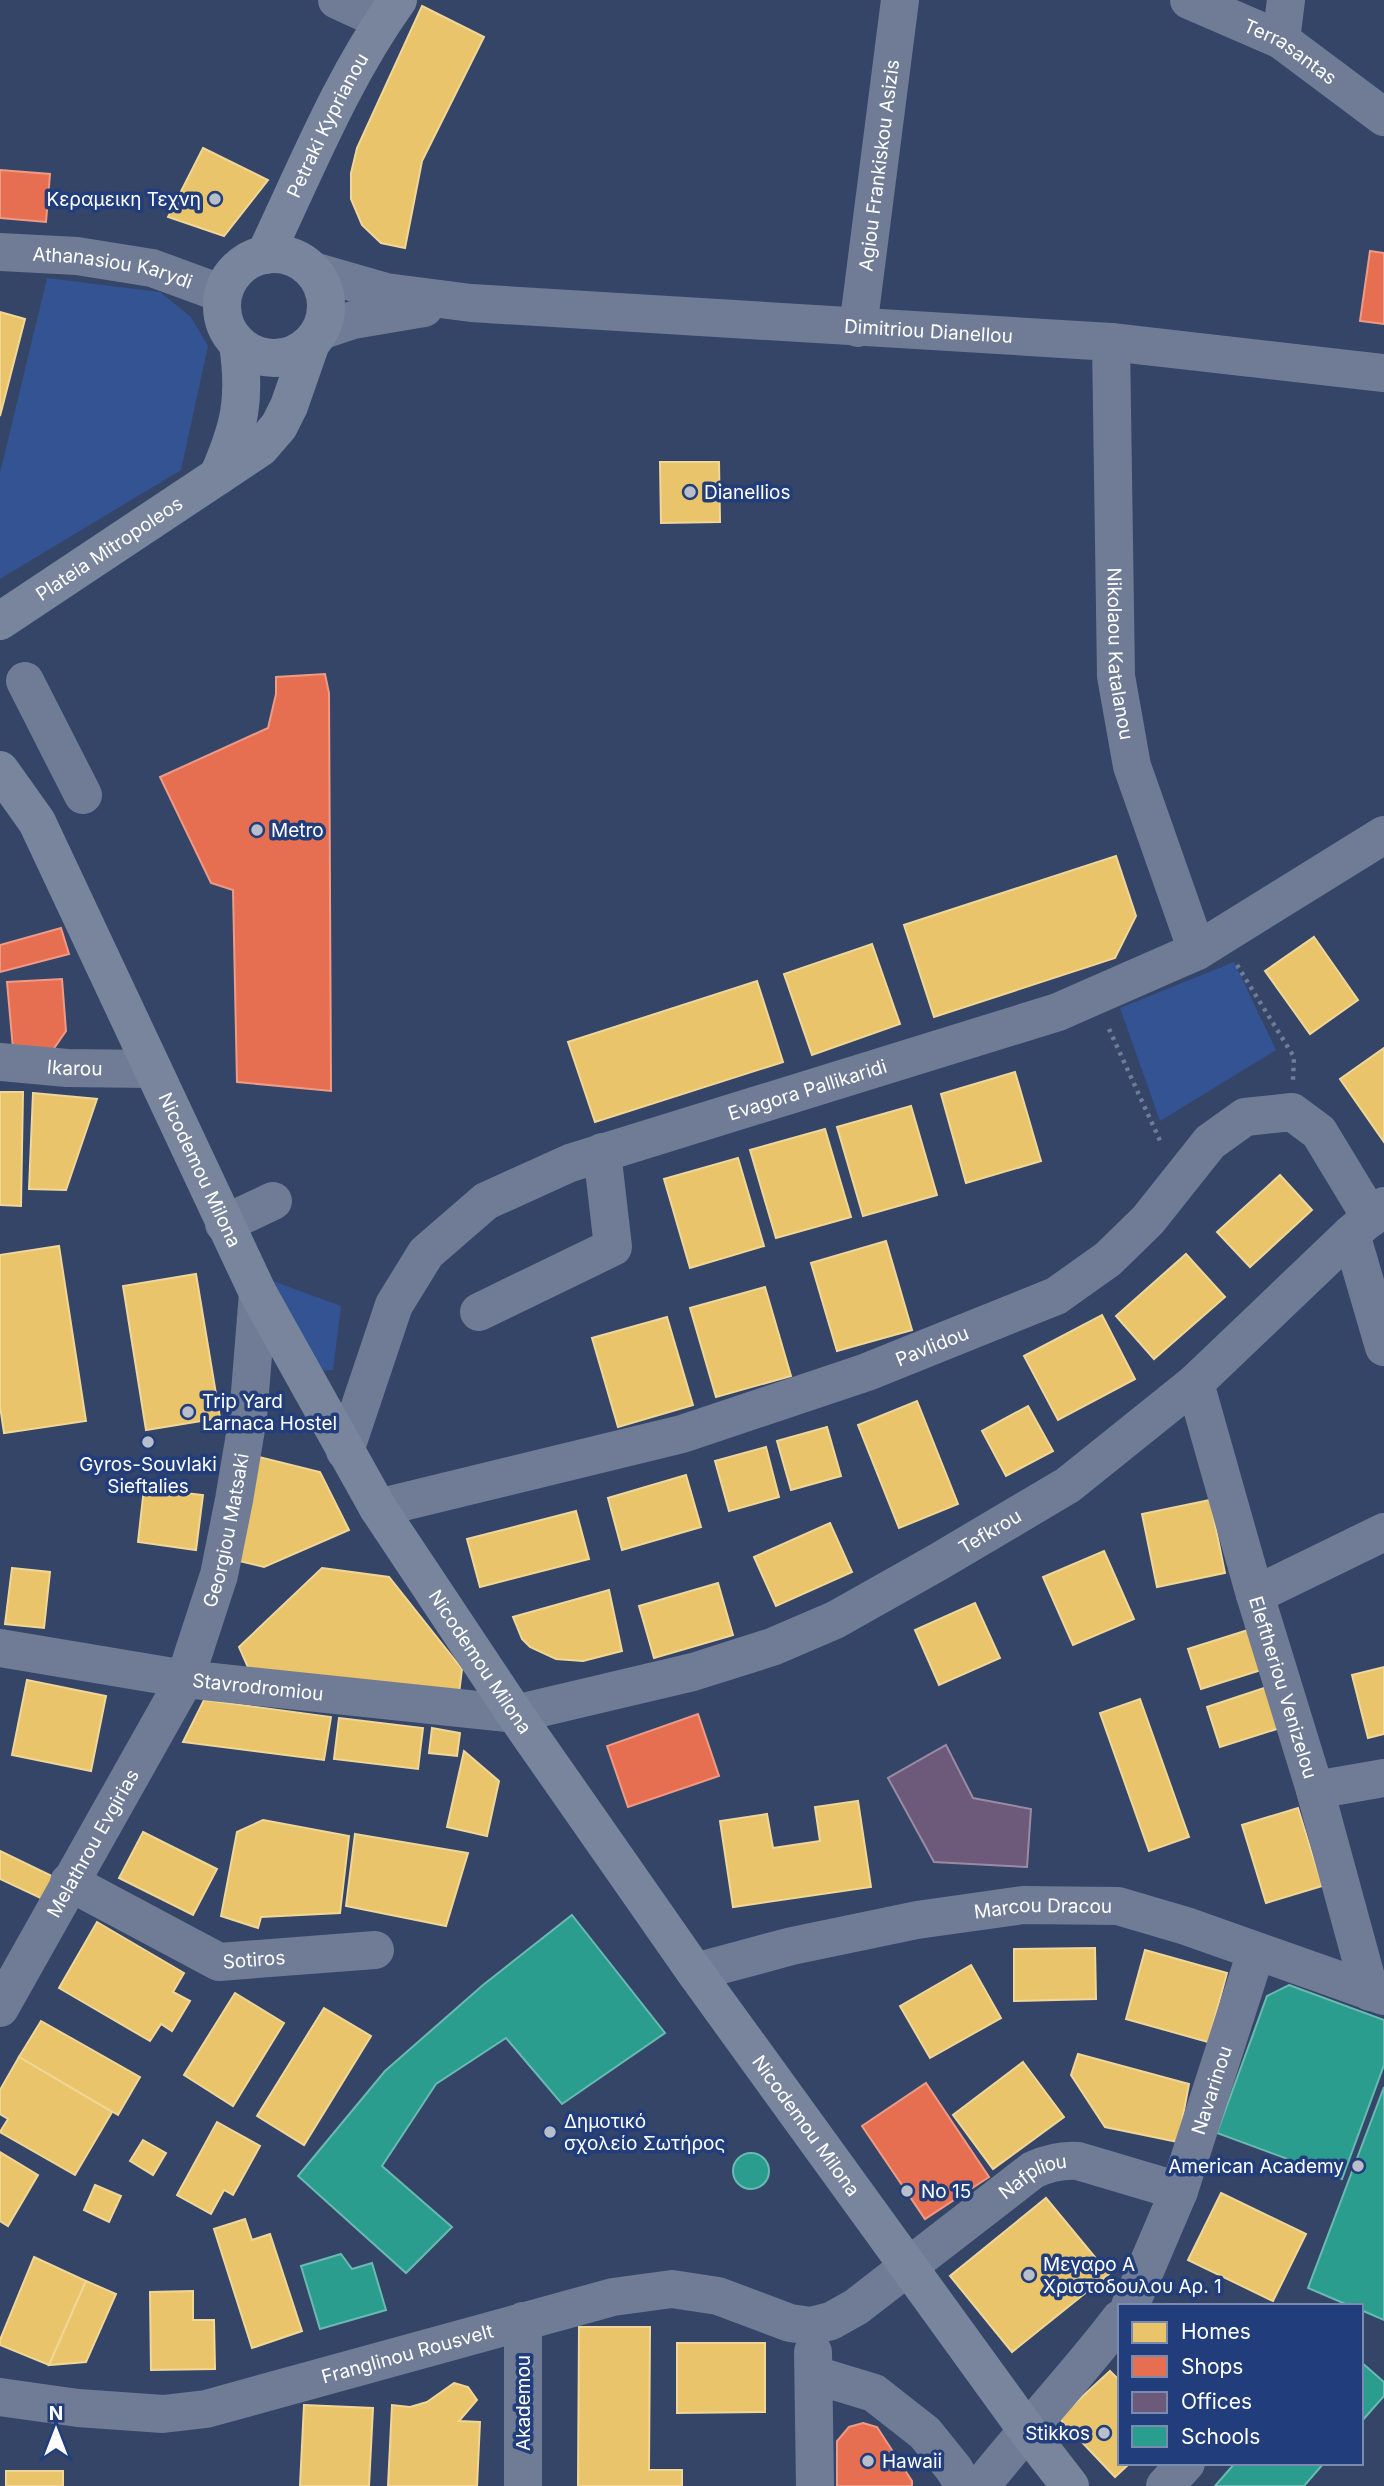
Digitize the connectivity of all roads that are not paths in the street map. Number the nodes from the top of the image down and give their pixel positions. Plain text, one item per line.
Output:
1 (337, 0) edge
2 (900, 0) edge
3 (1189, 0) edge
4 (1286, 0) edge
5 (391, 10) edge
6 (1281, 40) junction
7 (1384, 117) edge
8 (0, 252) edge
9 (265, 255) junction
10 (313, 271) junction
11 (223, 294) junction
12 (471, 303) junction
13 (858, 328) junction
14 (315, 337) junction
15 (1111, 342) junction
16 (238, 344) junction
17 (1384, 373) edge
18 (218, 476) junction
19 (0, 621) edge
20 (24, 681) dead end
21 (0, 769) edge
22 (83, 794) dead end
23 (1384, 835) edge
24 (1208, 944) junction
25 (0, 1062) edge
26 (151, 1069) junction
27 (602, 1152) junction
28 (273, 1201) dead end
29 (1368, 1219) edge
30 (224, 1224) junction
31 (258, 1293) junction
32 (479, 1312) dead end
33 (1384, 1347) edge
34 (1195, 1383) junction
35 (345, 1451) junction
36 (378, 1508) junction
37 (1384, 1531) edge
38 (1255, 1595) junction
39 (0, 1648) edge
40 (185, 1679) junction
41 (516, 1714) junction
42 (1384, 1777) edge
43 (1315, 1790) junction
44 (69, 1882) junction
45 (375, 1951) dead end
46 (1256, 1952) junction
47 (695, 1972) junction
48 (1377, 1994) edge
49 (0, 2008) edge
50 (1179, 2192) junction
51 (908, 2267) junction
52 (1131, 2304) edge
53 (523, 2321) junction
54 (1118, 2322) edge
55 (811, 2326) junction
56 (815, 2375) junction
57 (0, 2397) edge
58 (1026, 2429) junction
59 (1184, 2465) edge
60 (523, 2486) edge
61 (815, 2486) edge
62 (964, 2486) edge
63 (981, 2486) edge
64 (1070, 2486) edge
65 (1165, 2486) edge

1 - 5 street
2 - 13 street, Agiou Frankiskou Asizis
3 - 6 street, Terrasantas
4 - 6 street
5 - 9 main road, Petraki Kyprianou
6 - 7 street, Terrasantas
8 - 11 street, Athanasiou Karydi
9 - 10 main road
9 - 11 main road
10 - 12 street, Dimitriou Dianellou
10 - 14 main road
11 - 16 main road
12 - 13 street, Dimitriou Dianellou
12 - 14 street, Dimitriou Dianellou
13 - 15 street, Dimitriou Dianellou
14 - 16 main road
14 - 18 main road, Plateia Mitropoleos
15 - 17 street, Dimitriou Dianellou
15 - 24 street, Nikolaou Katalanou
16 - 18 main road
18 - 19 main road, Plateia Mitropoleos
20 - 22 street
21 - 26 main road, Nicodemou Milona
23 - 24 street, Evagora Pallikaridi
24 - 27 street, Evagora Pallikaridi
25 - 26 street, Ikarou
26 - 30 main road, Nicodemou Milona
27 - 32 street
27 - 35 street, Evagora Pallikaridi
28 - 30 street
29 - 33 street
29 - 34 street, Tefkrou
29 - 36 street, Pavlidou
30 - 31 main road, Nicodemou Milona
31 - 35 main road, Nicodemou Milona
31 - 40 street, Georgiou Matsaki
34 - 38 street, Eleftheriou Venizelou
34 - 41 street, Tefkrou
35 - 36 main road, Nicodemou Milona
36 - 41 main road, Nicodemou Milona
37 - 38 street
38 - 43 street, Eleftheriou Venizelou
39 - 40 street, Stavrodromiou
40 - 41 street, Stavrodromiou
40 - 44 street, Melathrou Evgirias
41 - 47 main road, Nicodemou Milona
42 - 43 street
43 - 48 street, Eleftheriou Venizelou
44 - 45 street, Sotiros
44 - 49 street, Melathrou Evgirias
46 - 47 street, Marcou Dracou
46 - 48 street, Marcou Dracou
46 - 50 street, Navarinou
47 - 51 main road, Nicodemou Milona
50 - 51 street, Nafpliou
50 - 52 street, Navarinou
51 - 55 street, Nafpliou
51 - 58 main road, Nicodemou Milona
53 - 55 street, Franglinou Rousvelt
53 - 57 street, Franglinou Rousvelt
53 - 60 street, Akademou
54 - 58 street
55 - 56 street
56 - 61 street
56 - 62 street
58 - 63 street
58 - 64 main road, Nicodemou Milona
59 - 65 street

